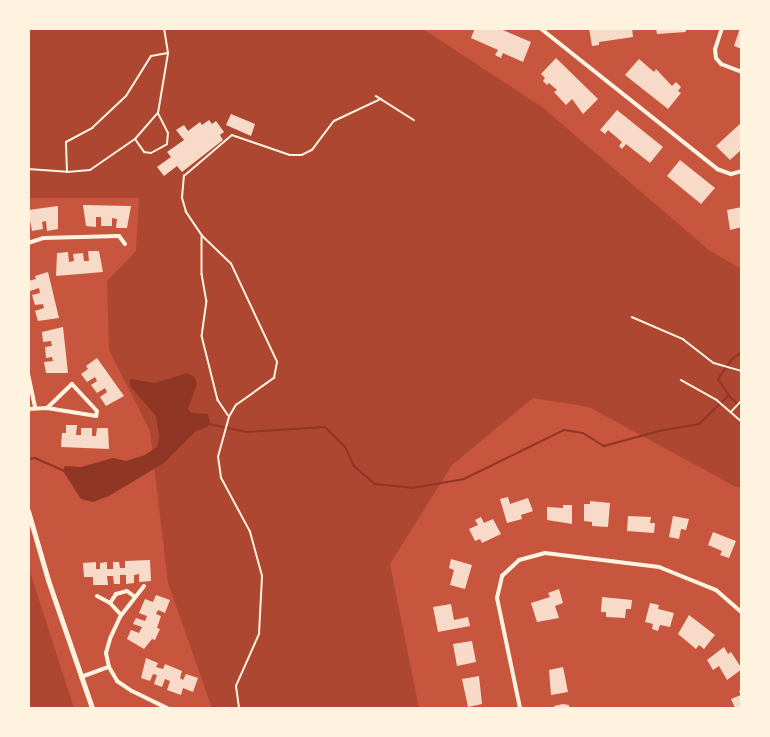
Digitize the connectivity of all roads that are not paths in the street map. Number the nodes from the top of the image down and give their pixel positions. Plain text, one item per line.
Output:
1 (164, 28) edge
2 (540, 28) edge
3 (722, 28) edge
4 (168, 53) junction
5 (741, 72) edge
6 (158, 113) junction
7 (135, 139) junction
8 (28, 169) edge
9 (741, 171) edge
10 (67, 172) junction
11 (28, 243) edge
12 (125, 244) dead end
13 (28, 374) edge
14 (35, 407) junction
15 (47, 408) junction
16 (28, 409) edge
17 (28, 511) edge
18 (31, 529) edge
19 (144, 586) dead end
20 (97, 596) dead end
21 (135, 597) junction
22 (110, 603) junction
23 (741, 613) edge
24 (121, 615) junction
25 (109, 667) junction
26 (81, 677) junction
27 (92, 708) edge
28 (167, 708) edge
29 (520, 708) edge

1 - 4 lane
2 - 9 street
3 - 5 street
4 - 6 lane
4 - 10 lane
6 - 7 lane
6 - 7 lane
7 - 10 lane
8 - 10 lane
11 - 12 street
13 - 14 street
14 - 15 street
14 - 16 street
15 - 15 street
17 - 18 main road
18 - 26 main road
19 - 21 street
20 - 22 street
21 - 22 street
21 - 24 street
22 - 24 street
23 - 29 street
24 - 25 street
25 - 26 street
25 - 28 street
26 - 27 main road

